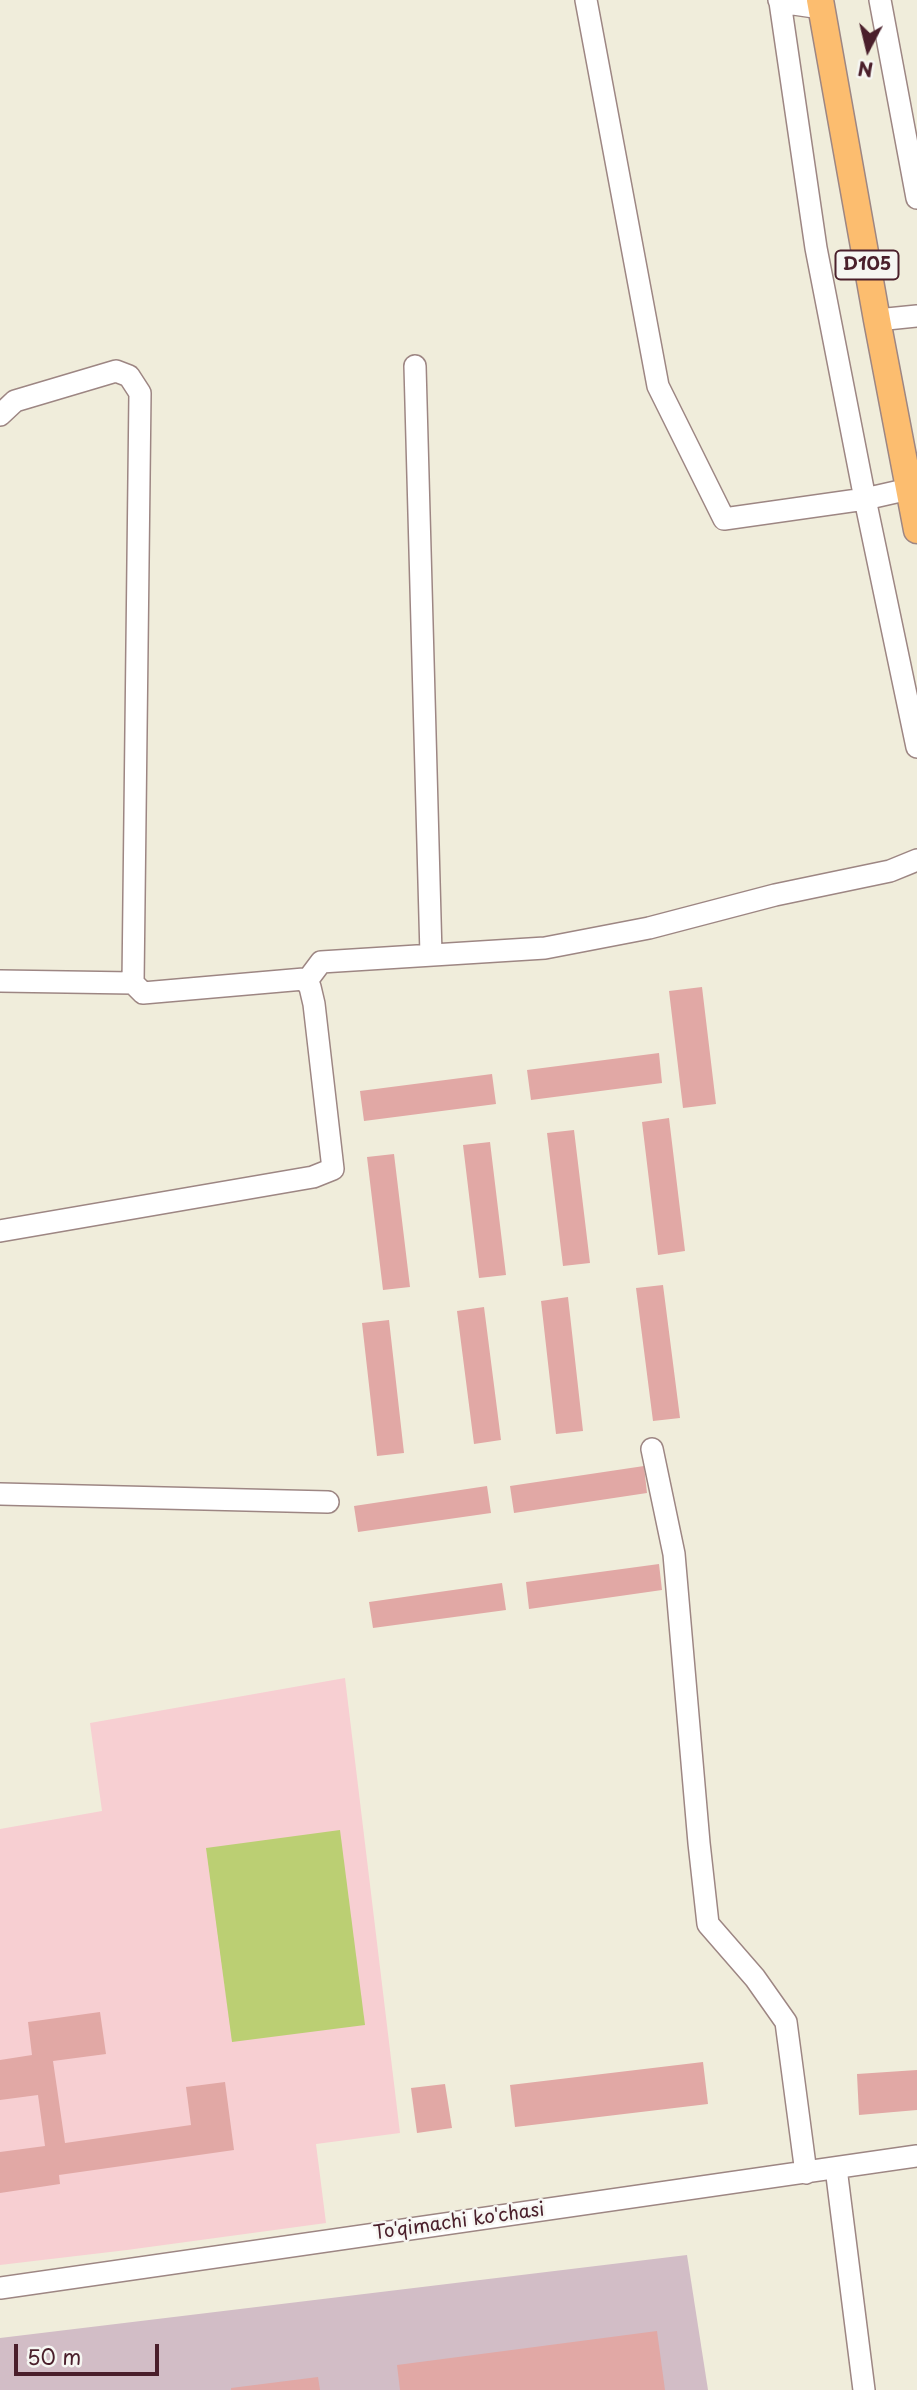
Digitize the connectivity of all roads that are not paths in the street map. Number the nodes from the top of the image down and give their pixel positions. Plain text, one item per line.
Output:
1 (586, 0) edge
2 (880, 0) edge
3 (779, 1) edge
4 (821, 4) edge
5 (917, 198) edge
6 (917, 316) edge
7 (877, 320) junction
8 (415, 366) dead end
9 (0, 415) edge
10 (909, 489) junction
11 (865, 499) junction
12 (917, 530) edge
13 (917, 747) edge
14 (917, 860) edge
15 (430, 955) junction
16 (0, 981) edge
17 (306, 982) junction
18 (133, 983) junction
19 (0, 1231) edge
20 (652, 1449) dead end
21 (0, 1494) edge
22 (328, 1502) dead end
23 (917, 2156) edge
24 (836, 2168) junction
25 (806, 2173) junction
26 (0, 2288) edge
27 (864, 2390) edge

1 - 11 street
2 - 5 street
3 - 4 street
3 - 11 street
4 - 7 main road, D105
6 - 7 street
7 - 10 main road, D105
8 - 15 street
9 - 18 street
10 - 11 street
10 - 12 main road, D105
11 - 13 street
14 - 15 street
15 - 17 street
16 - 18 street
17 - 18 street
17 - 19 street
20 - 25 street
21 - 22 street
23 - 24 street, To'qimachi ko'chasi
24 - 25 street, To'qimachi ko'chasi
24 - 27 street
25 - 26 street, To'qimachi ko'chasi

